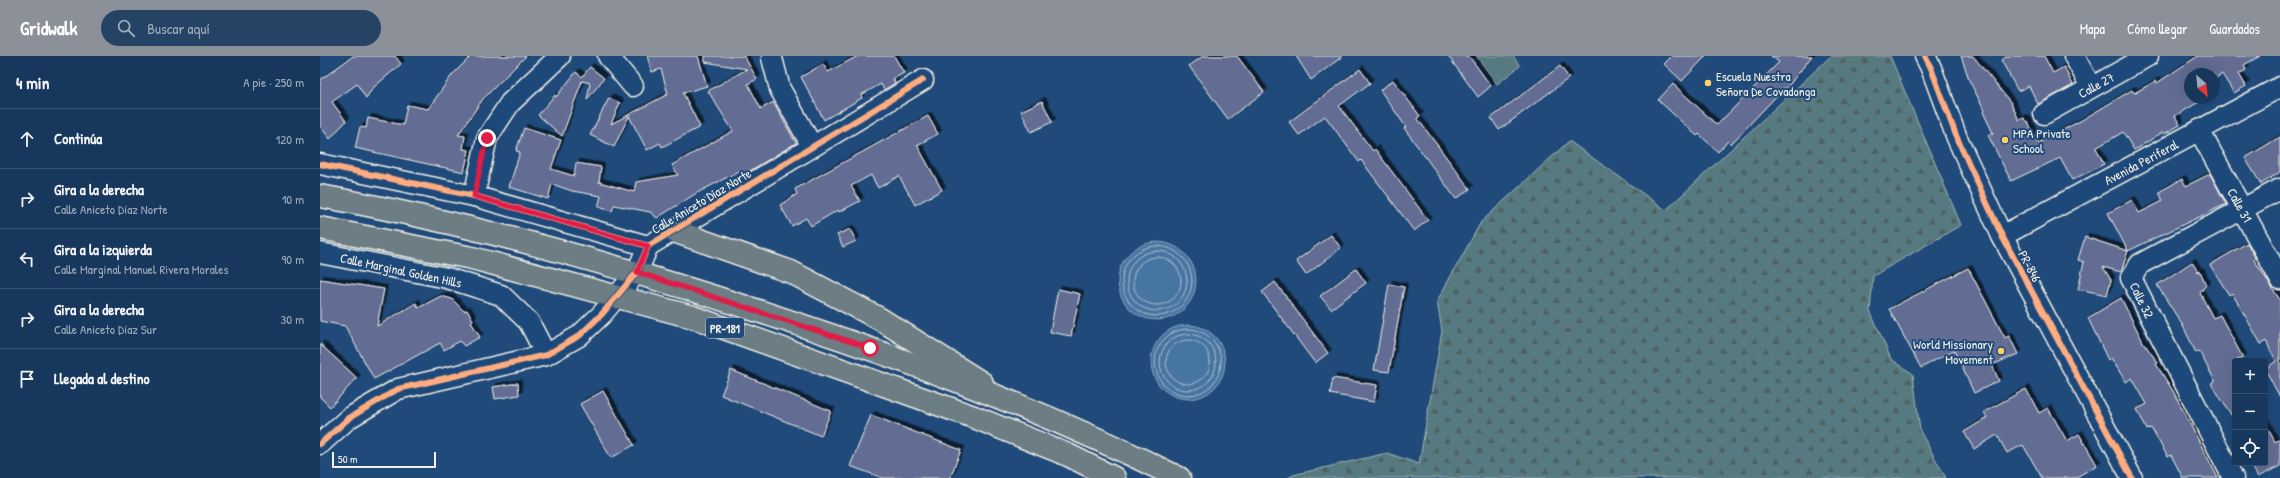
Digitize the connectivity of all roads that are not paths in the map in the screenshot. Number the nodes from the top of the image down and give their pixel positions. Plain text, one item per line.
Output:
1 (560, 56) edge
2 (608, 56) edge
3 (1925, 56) edge
4 (2074, 56) edge
5 (2148, 56) edge
6 (772, 58) dead end
7 (924, 80) dead end
8 (633, 86) dead end
9 (2091, 87) junction
10 (2280, 87) edge
11 (2044, 114) dead end
12 (2199, 130) junction
13 (812, 146) junction
14 (320, 164) edge
15 (2280, 189) edge
16 (320, 196) edge
17 (474, 196) junction
18 (2242, 209) junction
19 (320, 228) edge
20 (674, 231) junction
21 (2002, 236) junction
22 (648, 246) junction
23 (320, 253) edge
24 (637, 272) junction
25 (2280, 280) edge
26 (616, 295) junction
27 (546, 355) junction
28 (1012, 404) junction
29 (320, 444) edge
30 (1114, 478) edge
31 (1179, 478) edge
32 (2132, 478) edge
33 (2233, 478) edge

1 - 17 street
2 - 8 street
3 - 21 street, PR-846 / PR-846
4 - 9 street
5 - 9 street, Calle 27
6 - 13 street
7 - 13 street, Calle Aniceto Díaz Norte
9 - 11 street, Calle 27
10 - 12 street, Avenida Periferal
12 - 18 street, Calle 31
12 - 21 street, Avenida Periferal
13 - 20 street, Calle Aniceto Díaz Norte
14 - 17 street
15 - 18 street, Calle 32
16 - 24 main road, PR-181
17 - 22 street
18 - 25 street, Calle 31
18 - 33 street, Calle 32
19 - 26 main road, PR-181
20 - 22 street, Calle Aniceto Díaz Norte
20 - 28 main road
21 - 32 street, PR-846 / PR-846
22 - 24 street, Calle Aniceto Díaz Norte
23 - 27 street, Calle Marginal Golden Hills
24 - 26 street, Calle Aniceto Díaz Norte
24 - 28 main road, PR-181
26 - 27 street, Calle Aniceto Díaz Norte
26 - 30 main road, PR-181
27 - 29 street, Calle Aniceto Díaz Norte
28 - 31 main road, PR-181

